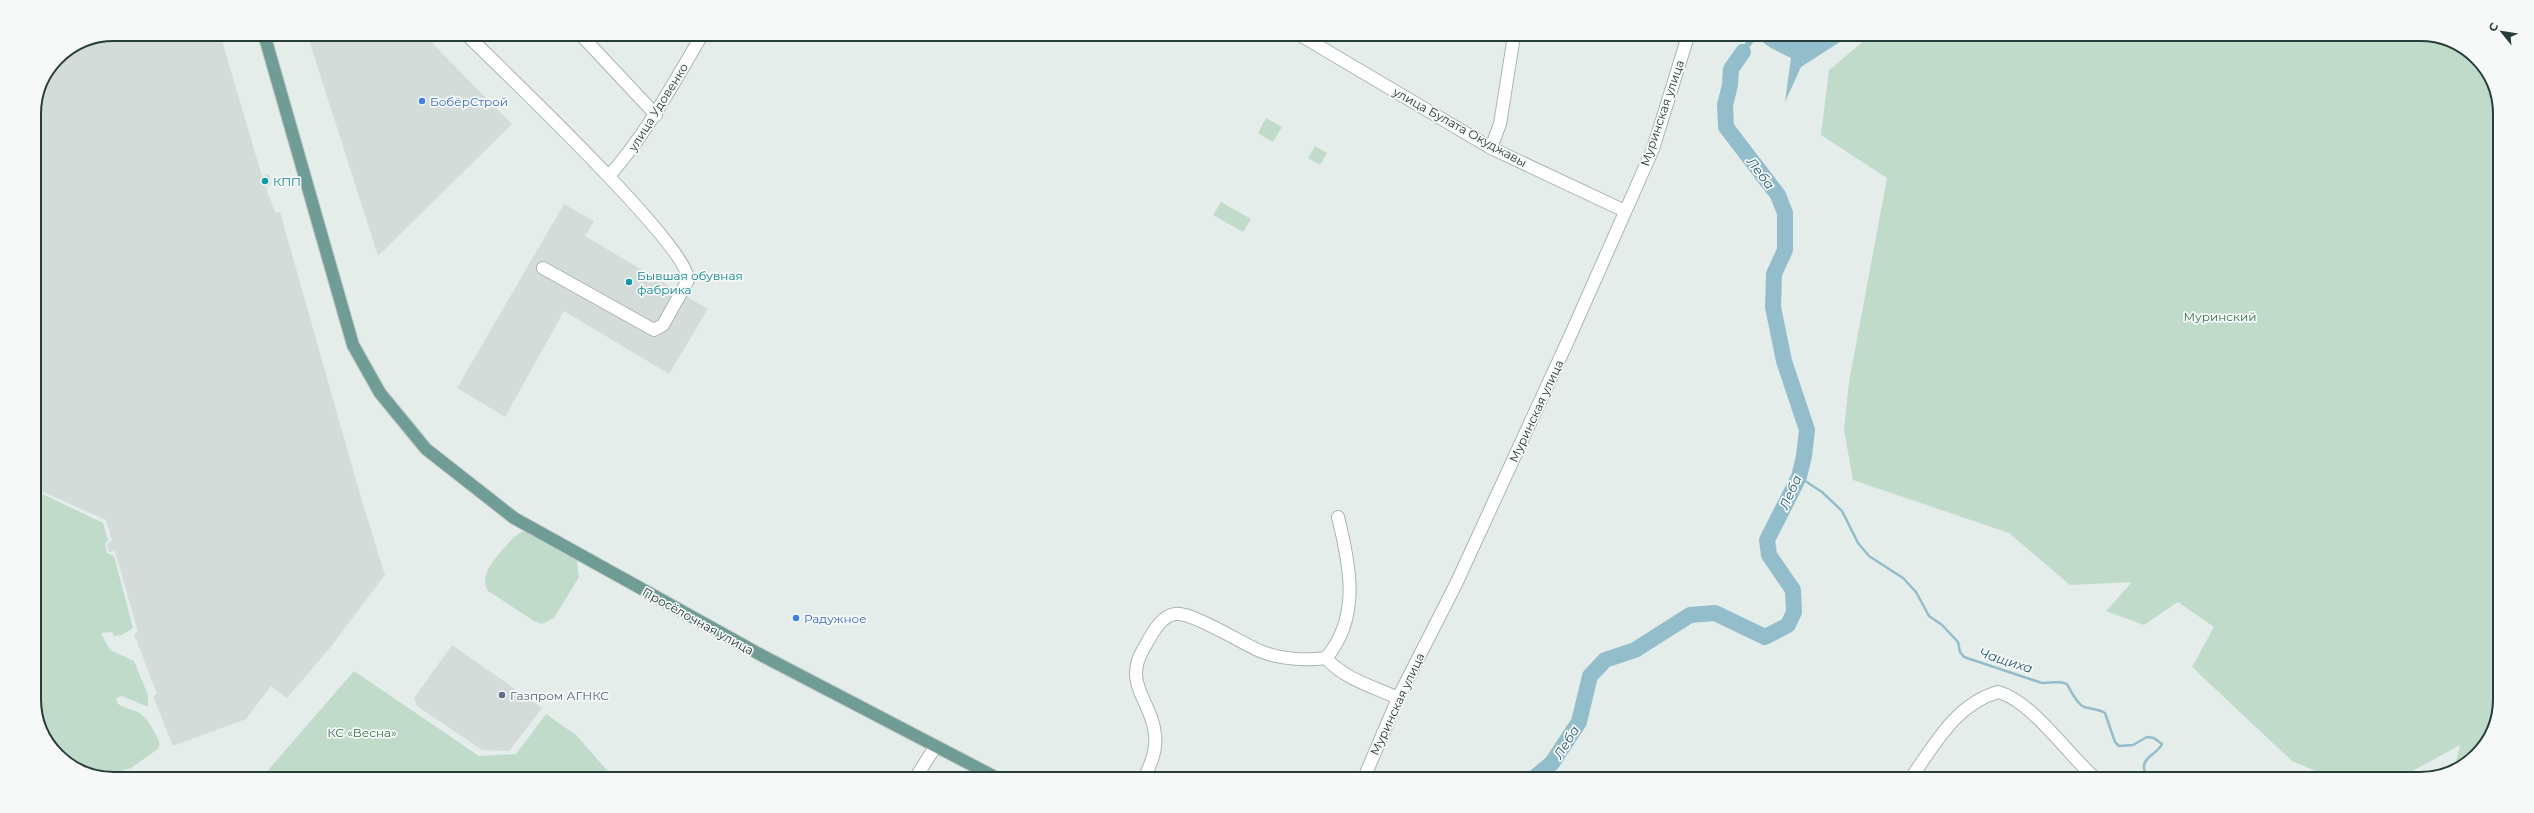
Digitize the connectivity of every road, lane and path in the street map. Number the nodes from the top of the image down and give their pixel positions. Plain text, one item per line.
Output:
1 (266, 41) edge
2 (473, 41) edge
3 (587, 41) edge
4 (699, 41) edge
5 (1310, 41) edge
6 (1513, 41) edge
7 (1686, 41) edge
8 (656, 115) junction
9 (1491, 148) junction
10 (609, 176) junction
11 (1625, 211) junction
12 (543, 268) dead end
13 (1338, 518) dead end
14 (1326, 658) junction
15 (1398, 698) junction
16 (935, 747) junction
17 (919, 772) edge
18 (985, 772) edge
19 (1147, 772) edge
20 (1367, 772) edge
21 (1915, 772) edge
22 (2089, 772) edge

1 - 16 main road, Просёлочная улица
2 - 10 street
3 - 8 street
4 - 8 street, улица Удовенко
5 - 9 street, улица Булата Окуджавы
6 - 9 street
7 - 11 street, Муринская улица
8 - 10 street, улица Удовенко
9 - 11 street, улица Булата Окуджавы
10 - 12 street
11 - 15 street, Муринская улица
13 - 14 street
14 - 15 street
14 - 19 street
15 - 20 street, Муринская улица
16 - 17 street
16 - 18 main road, Просёлочная улица
21 - 22 street

